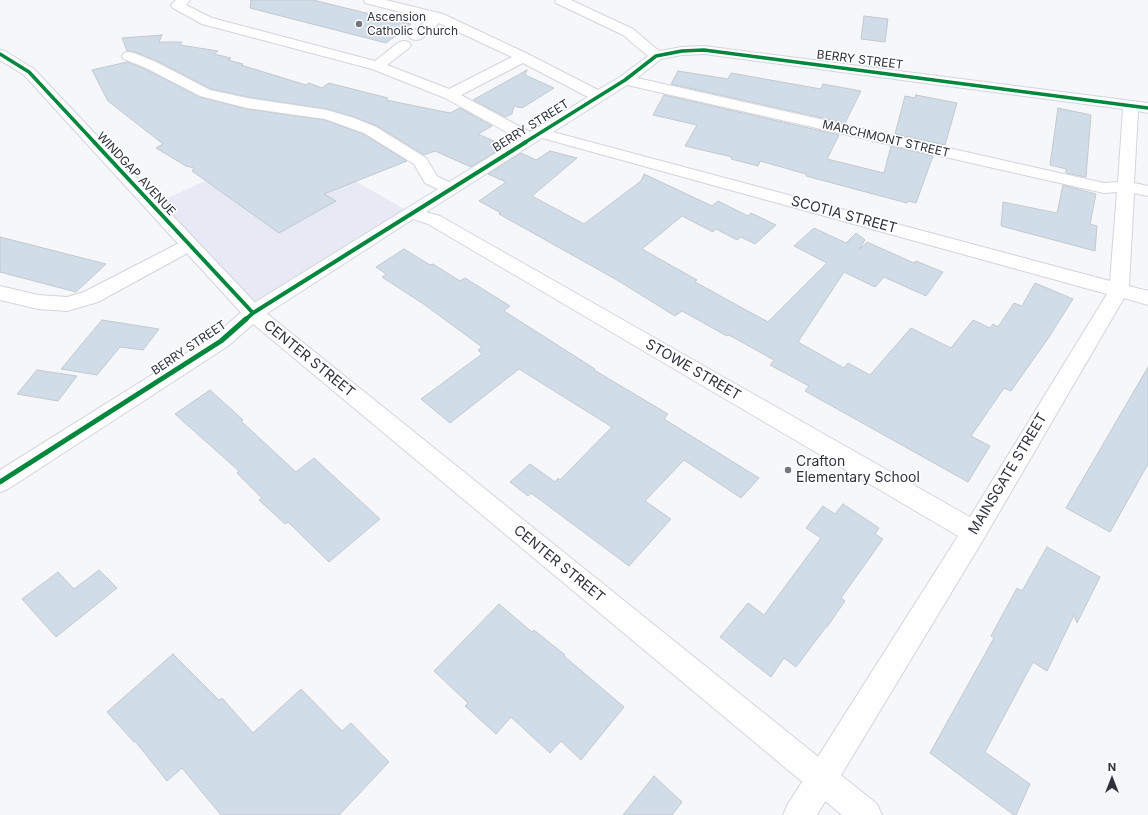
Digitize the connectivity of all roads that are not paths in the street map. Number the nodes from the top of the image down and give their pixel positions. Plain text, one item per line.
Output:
1 (184, 0) edge
2 (370, 0) edge
3 (561, 0) edge
4 (438, 17) junction
5 (0, 54) edge
6 (129, 56) dead end
7 (656, 56) junction
8 (523, 57) junction
9 (377, 66) junction
10 (625, 80) junction
11 (450, 95) junction
12 (598, 96) junction
13 (1140, 106) edge
14 (535, 136) junction
15 (1137, 188) edge
16 (451, 189) junction
17 (411, 213) junction
18 (189, 245) junction
19 (1119, 290) junction
20 (0, 293) edge
21 (1148, 298) edge
22 (253, 313) junction
23 (0, 482) edge
24 (974, 532) junction
25 (821, 778) junction
26 (799, 815) edge
27 (866, 815) edge

1 - 9 street, SCOTIA STREET
2 - 4 street
3 - 7 street
4 - 8 street
4 - 9 street
5 - 18 street, WINDGAP AVENUE
6 - 16 street
7 - 10 street, BERRY STREET
7 - 13 street, BERRY STREET
8 - 11 street
8 - 12 street
9 - 11 street, SCOTIA STREET
10 - 12 street, BERRY STREET
10 - 15 street, MARCHMONT STREET
11 - 14 street, SCOTIA STREET
12 - 14 street, BERRY STREET
13 - 15 street, MAINSGATE STREET
14 - 16 street, BERRY STREET
14 - 19 street, SCOTIA STREET
15 - 19 street, MAINSGATE STREET
16 - 17 street, BERRY STREET
17 - 22 street, BERRY STREET
17 - 24 street, STOWE STREET
18 - 20 street
18 - 22 street, WINDGAP AVENUE
19 - 21 street, SCOTIA STREET
19 - 24 street, MAINSGATE STREET
22 - 23 street, BERRY STREET
22 - 25 street, CENTER STREET
24 - 25 street, MAINSGATE STREET
25 - 26 street, MAINSGATE STREET
25 - 27 street, CENTER STREET

